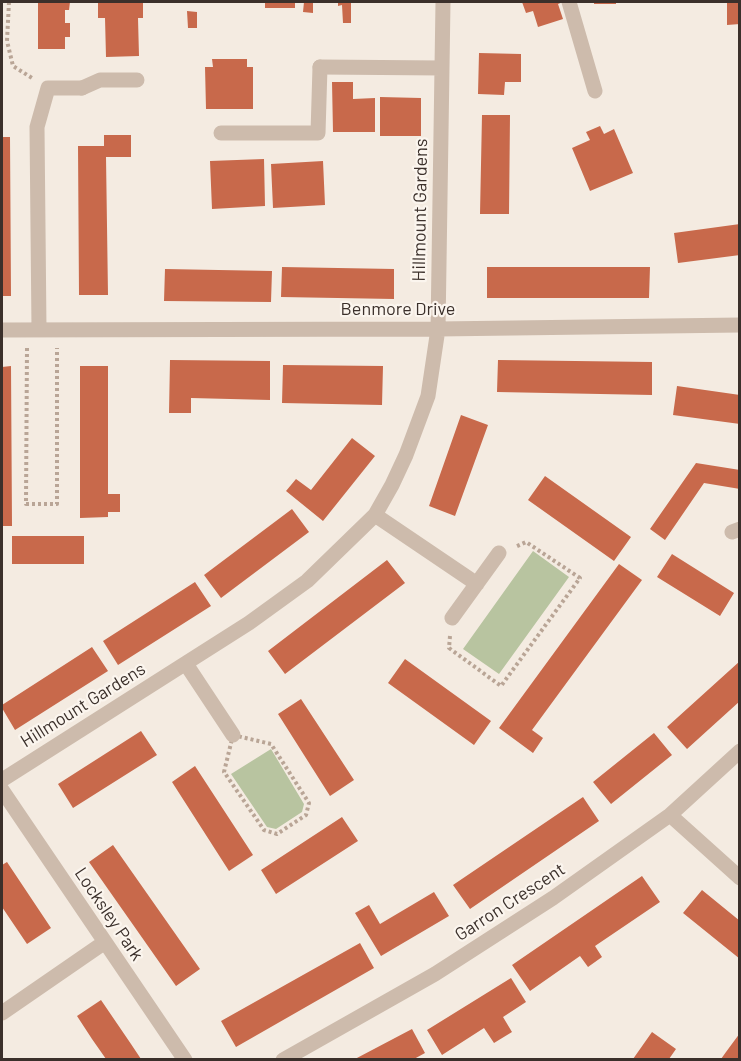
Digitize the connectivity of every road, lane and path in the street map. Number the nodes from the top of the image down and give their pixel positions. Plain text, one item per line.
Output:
1 (9, 2) edge
2 (443, 2) edge
3 (569, 2) edge
4 (442, 68) junction
5 (137, 80) dead end
6 (48, 88) junction
7 (595, 91) dead end
8 (221, 133) dead end
9 (740, 325) edge
10 (33, 329) junction
11 (57, 329) junction
12 (438, 329) junction
13 (2, 330) edge
14 (26, 420) junction
15 (32, 420) dead end
16 (375, 515) junction
17 (499, 553) joint
18 (477, 584) junction
19 (452, 618) joint
20 (186, 664) junction
21 (233, 735) junction
22 (740, 751) edge
23 (2, 780) edge
24 (2, 790) edge
25 (670, 814) junction
26 (740, 878) edge
27 (105, 942) junction
28 (2, 1013) edge
29 (185, 1059) edge
30 (283, 1059) edge

1 - 6 path
2 - 4 street, Hillmount Gardens
3 - 7 street
4 - 8 street
4 - 12 street, Hillmount Gardens
5 - 6 street
6 - 10 street
9 - 12 street, Benmore Drive
10 - 11 street, Benmore Drive
10 - 13 street, Benmore Drive
10 - 14 path
11 - 12 street, Benmore Drive
11 - 14 path
12 - 16 street, Hillmount Gardens
14 - 15 path
16 - 18 street
16 - 20 street, Hillmount Gardens
17 - 18 street
17 - 19 path
18 - 19 street
20 - 21 street
20 - 23 street, Hillmount Gardens
21 - 21 path
22 - 25 street, Garron Crescent
24 - 27 street, Locksley Park
25 - 26 street
25 - 30 street, Garron Crescent
27 - 28 street
27 - 29 street, Locksley Park

